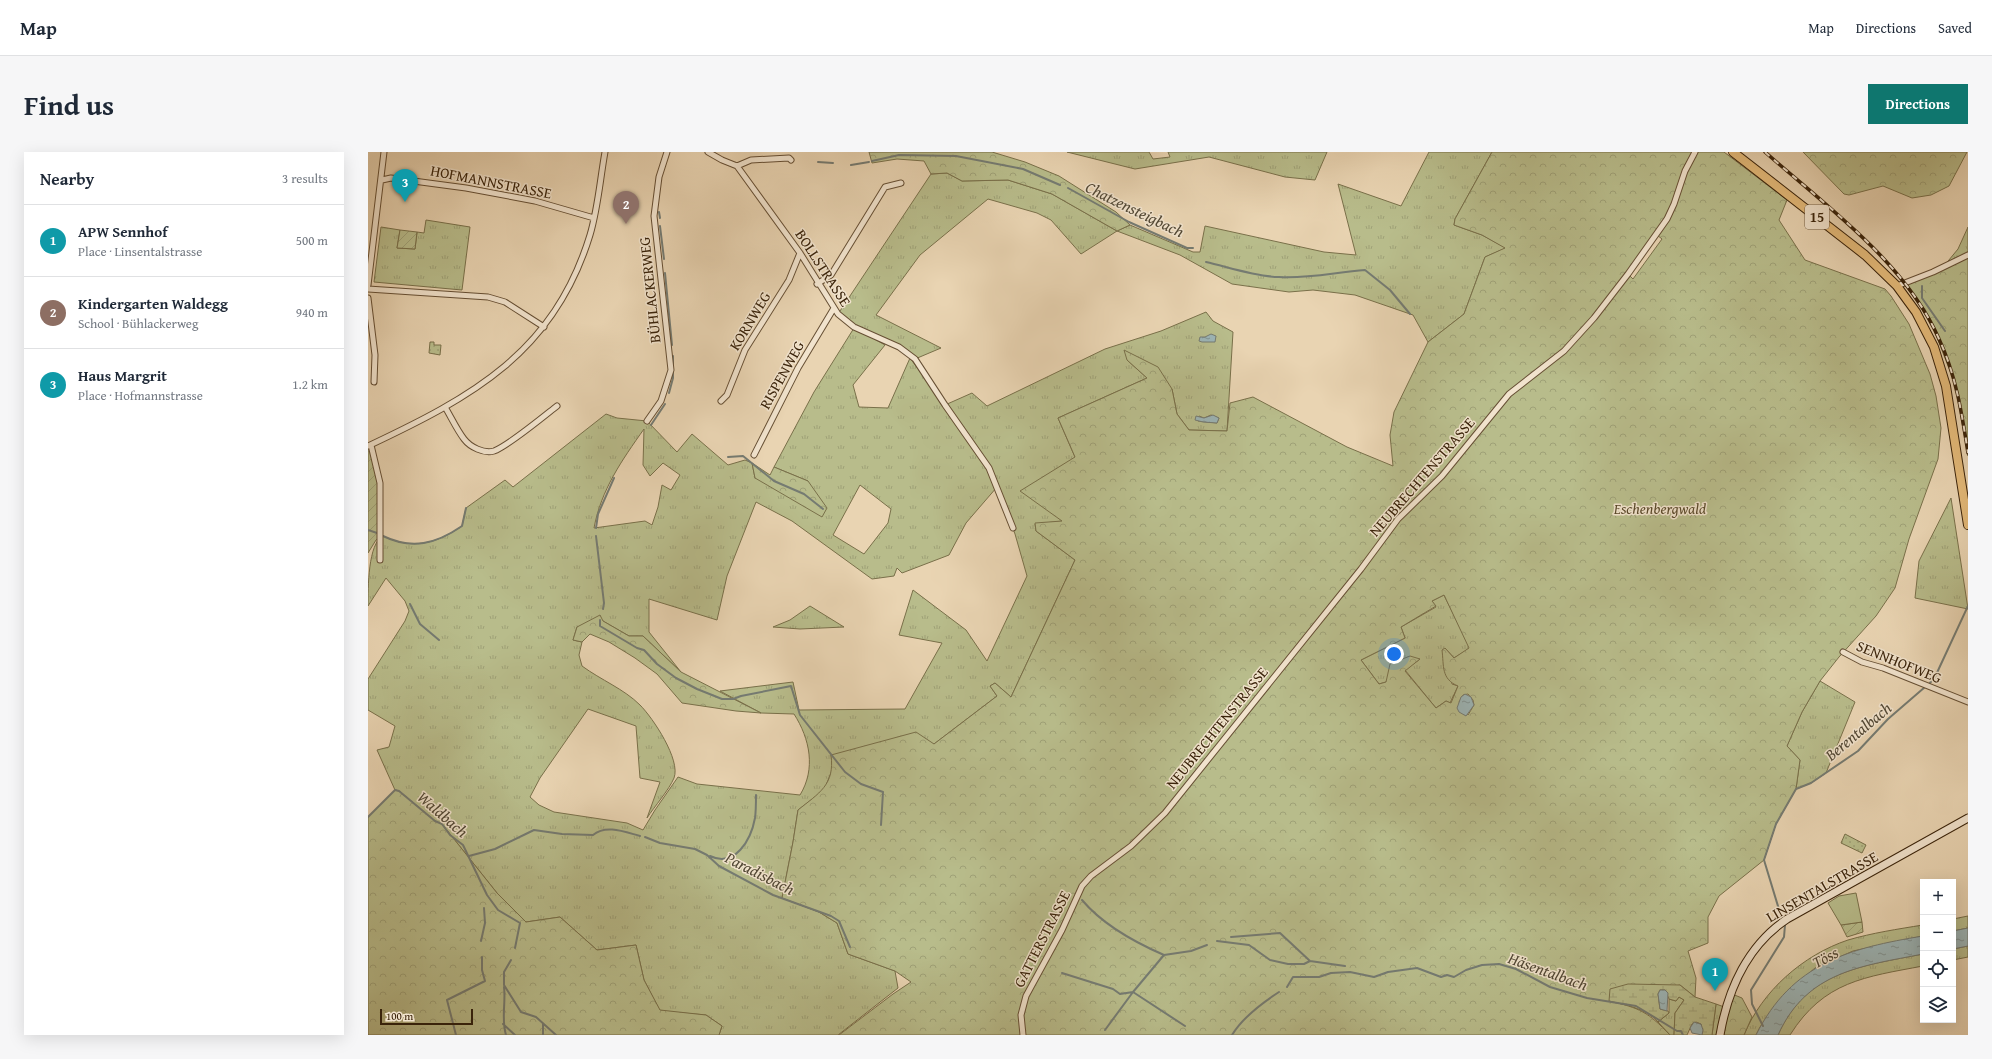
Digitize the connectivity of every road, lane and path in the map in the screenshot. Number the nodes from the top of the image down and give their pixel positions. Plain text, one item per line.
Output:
1 (384, 152) edge
2 (605, 152) edge
3 (667, 152) edge
4 (708, 152) edge
5 (1695, 152) edge
6 (1733, 152) edge
7 (791, 160) dead end
8 (737, 166) junction
9 (382, 180) junction
10 (901, 183) dead end
11 (594, 218) junction
12 (800, 253) junction
13 (1968, 255) edge
14 (818, 284) junction
15 (368, 285) edge
16 (1897, 286) junction
17 (368, 289) edge
18 (368, 298) edge
19 (834, 308) junction
20 (544, 327) junction
21 (374, 382) dead end
22 (721, 401) dead end
23 (556, 406) dead end
24 (446, 407) junction
25 (647, 421) dead end
26 (370, 446) edge
27 (754, 455) dead end
28 (1968, 525) edge
29 (1013, 528) dead end
30 (380, 560) dead end
31 (1843, 652) dead end
32 (1968, 702) edge
33 (1968, 818) edge
34 (1106, 865) joint
35 (1023, 1035) edge
36 (1720, 1035) edge

1 - 9 street
2 - 11 street
3 - 25 street, BÜHLACKERWEG
4 - 8 street
5 - 34 street, NEUBRECHTENSTRASSE
6 - 16 main road, 15
7 - 8 street
8 - 12 street, BOLLSTRASSE
9 - 11 street, HOFMANNSTRASSE
9 - 15 street
10 - 14 street
11 - 20 street
12 - 14 street, BOLLSTRASSE
12 - 22 street, KORNWEG
13 - 16 street
14 - 19 street, BOLLSTRASSE
16 - 28 main road, 15
17 - 20 street
18 - 21 street
19 - 27 street, RISPENWEG
19 - 29 street, BOLLSTRASSE
20 - 24 street
23 - 24 street
24 - 26 street
26 - 30 street
31 - 32 street, SENNHOFWEG
33 - 36 street, LINSENTALSTRASSE
34 - 35 street, GATTERSTRASSE

